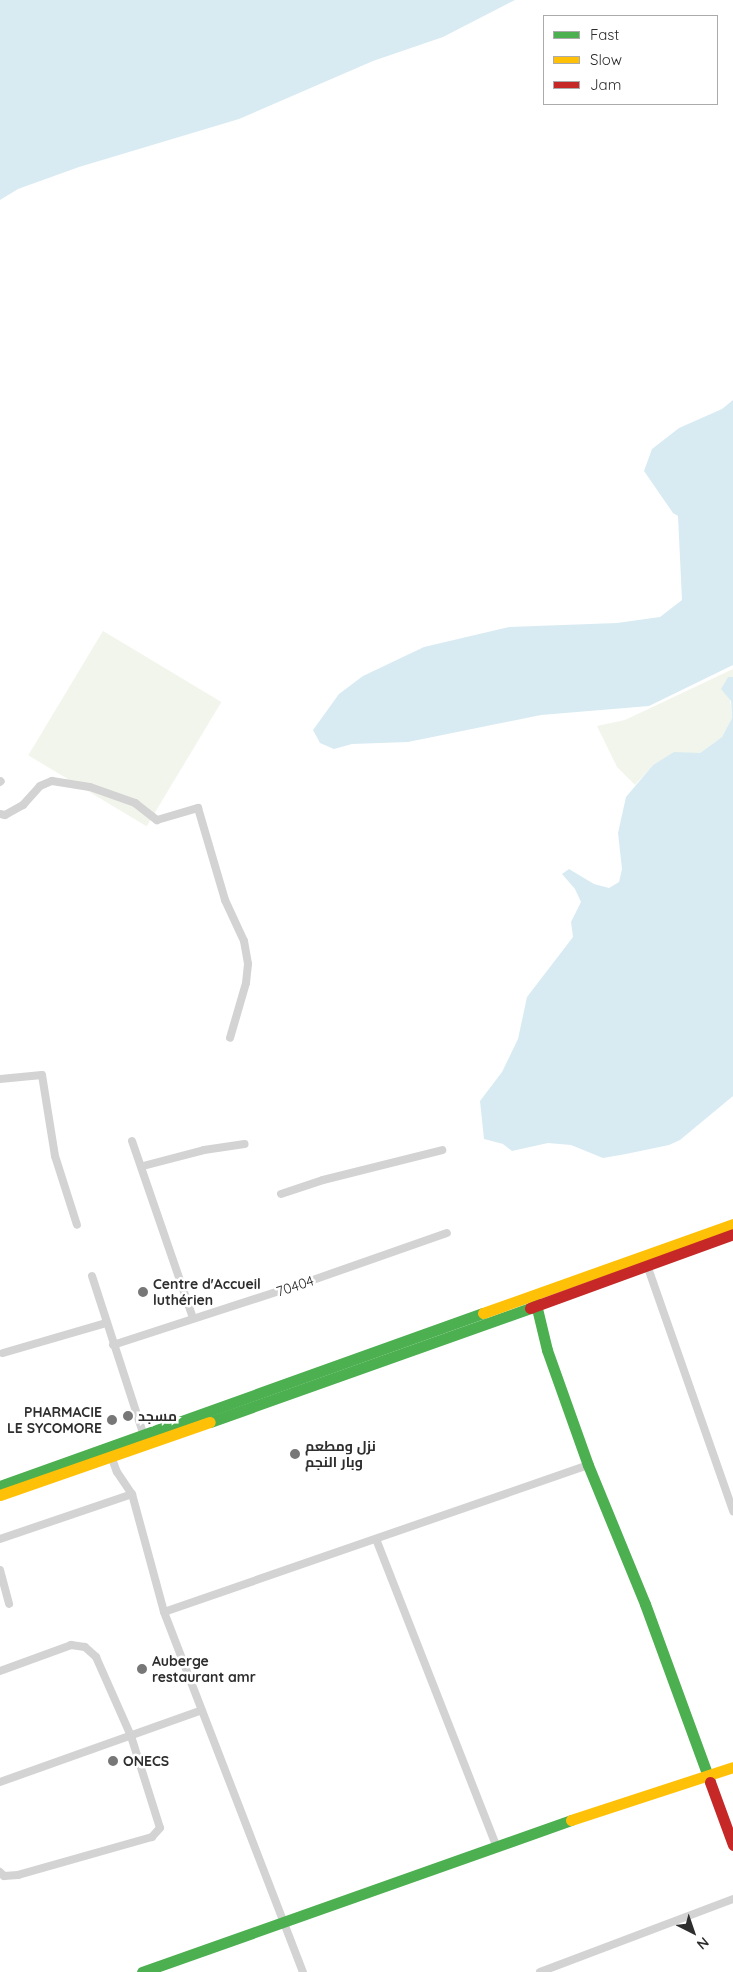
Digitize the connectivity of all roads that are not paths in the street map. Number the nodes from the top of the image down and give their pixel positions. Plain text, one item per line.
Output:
1 (0, 814) edge
2 (230, 1038) dead end
3 (0, 1079) edge
4 (132, 1141) dead end
5 (245, 1144) dead end
6 (442, 1150) dead end
7 (143, 1166) junction
8 (280, 1194) dead end
9 (77, 1224) dead end
10 (733, 1224) edge
11 (447, 1233) dead end
12 (733, 1234) edge
13 (647, 1265) junction
14 (92, 1276) dead end
15 (535, 1301) junction
16 (193, 1318) junction
17 (106, 1323) junction
18 (113, 1345) junction
19 (3, 1353) dead end
20 (144, 1436) junction
21 (110, 1453) junction
22 (588, 1465) junction
23 (0, 1486) edge
24 (132, 1494) junction
25 (0, 1495) edge
26 (733, 1511) edge
27 (0, 1539) edge
28 (376, 1539) junction
29 (0, 1570) edge
30 (9, 1604) dead end
31 (164, 1612) junction
32 (0, 1671) edge
33 (202, 1710) junction
34 (131, 1736) junction
35 (733, 1767) edge
36 (709, 1777) junction
37 (0, 1782) edge
38 (496, 1845) junction
39 (733, 1845) edge
40 (0, 1872) edge
41 (733, 1899) edge
42 (284, 1920) junction
43 (142, 1972) edge
44 (303, 1972) edge
45 (540, 1972) edge

1 - 2 street
3 - 9 street
4 - 7 street
5 - 7 street
6 - 8 street
7 - 16 street
10 - 15 main road
11 - 16 street, 70404
12 - 13 main road
13 - 15 main road
13 - 26 street
14 - 17 street
15 - 20 main road
15 - 21 main road
15 - 22 main road
16 - 18 street, 70404
17 - 18 street
17 - 19 street
18 - 20 street
20 - 21 main road
21 - 23 main road
21 - 24 street
21 - 25 main road
22 - 28 street
22 - 36 main road
24 - 27 street
24 - 31 street
28 - 31 street
28 - 38 street
29 - 30 street
31 - 33 street
32 - 34 street
33 - 34 street
33 - 42 street
34 - 37 street
34 - 40 street
35 - 36 main road
36 - 38 main road
36 - 39 main road
38 - 42 main road
41 - 45 street
42 - 43 main road
42 - 44 street

